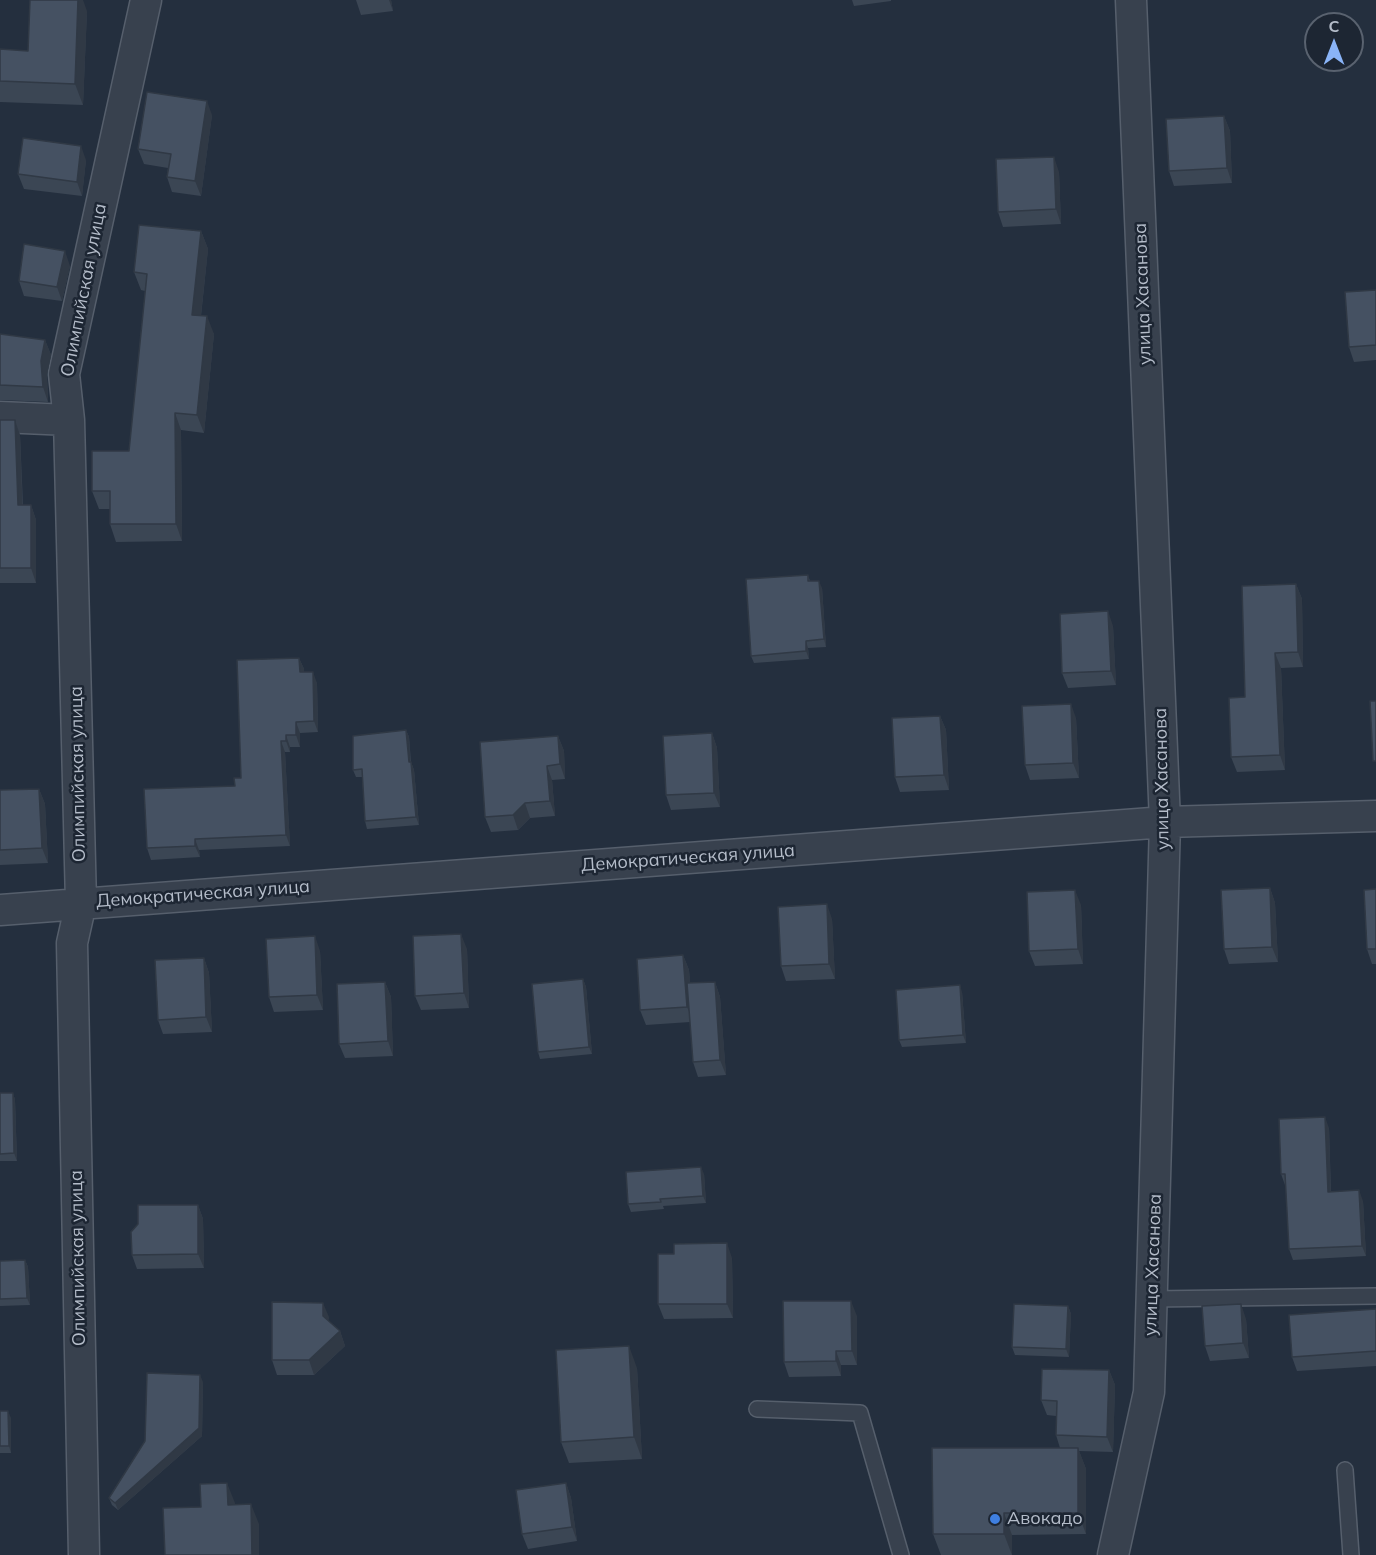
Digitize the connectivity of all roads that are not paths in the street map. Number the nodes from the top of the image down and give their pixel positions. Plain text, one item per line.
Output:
1 (146, 0) edge
2 (1131, 0) edge
3 (0, 417) edge
4 (69, 420) junction
5 (1376, 816) edge
6 (1165, 822) junction
7 (81, 903) junction
8 (0, 910) edge
9 (1376, 1296) edge
10 (1152, 1299) junction
11 (757, 1409) dead end
12 (1345, 1470) dead end
13 (84, 1555) edge
14 (901, 1555) edge
15 (1113, 1555) edge
16 (1351, 1555) edge

1 - 4 street, Олимпийская улица
2 - 6 street, улица Хасанова
3 - 4 street
4 - 7 street, Олимпийская улица
5 - 6 street, Демократическая улица
6 - 7 street, Демократическая улица
6 - 10 street, улица Хасанова
7 - 8 street, Демократическая улица
7 - 13 street, Олимпийская улица
9 - 10 lane
10 - 15 street, улица Хасанова
11 - 14 lane
12 - 16 lane

